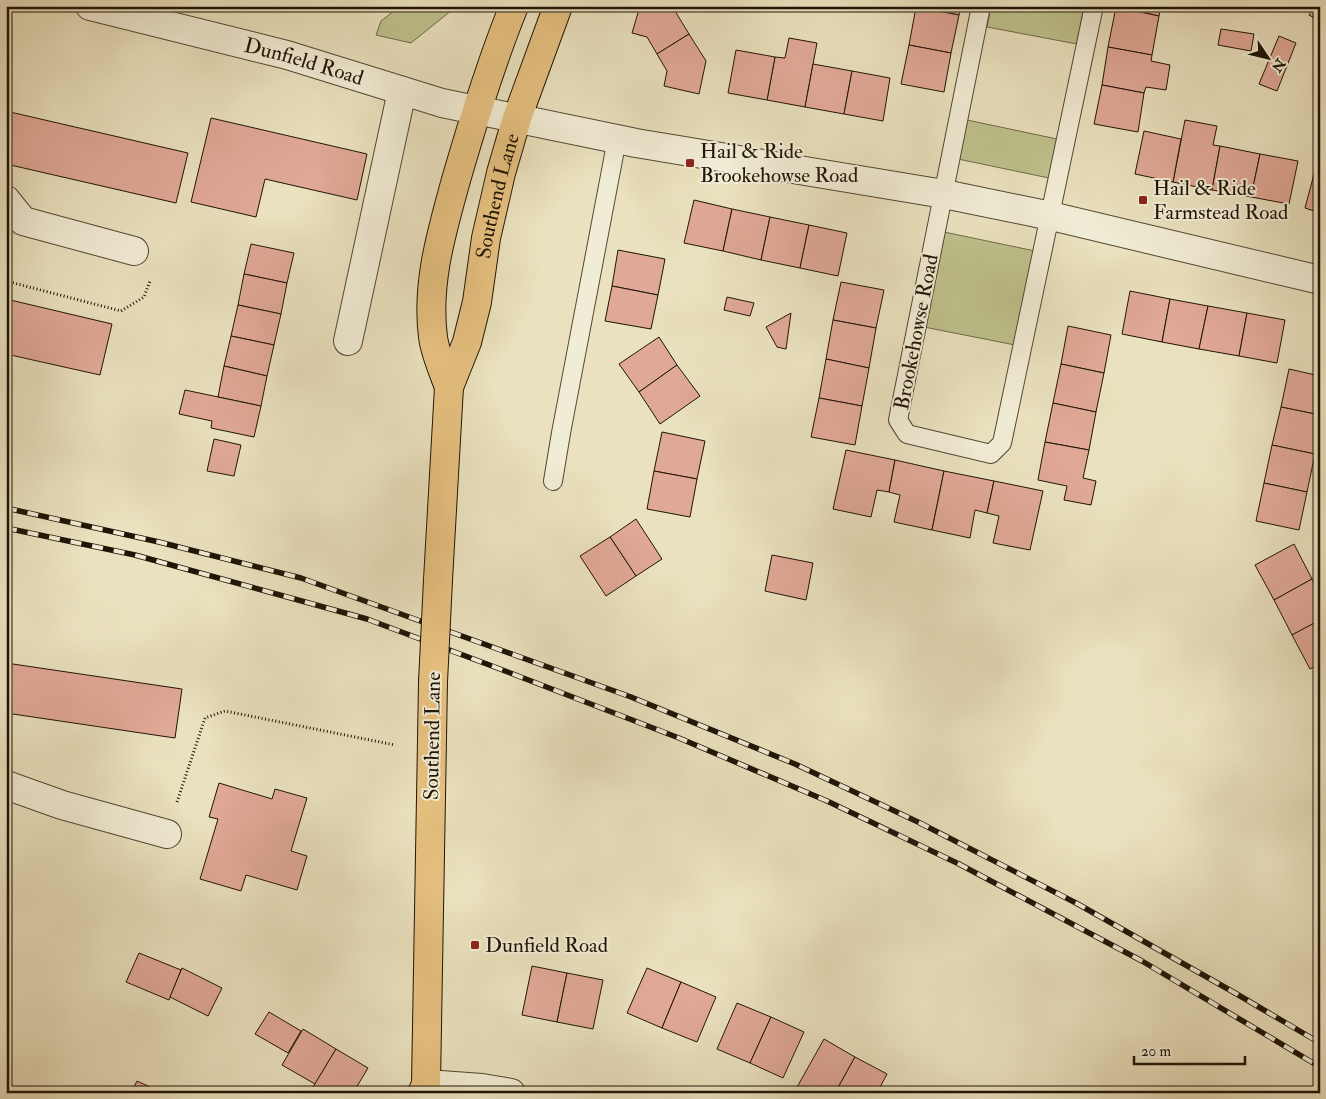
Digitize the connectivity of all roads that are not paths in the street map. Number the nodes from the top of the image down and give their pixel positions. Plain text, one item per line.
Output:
1 (90, 6) edge
2 (514, 6) edge
3 (558, 6) edge
4 (981, 6) edge
5 (1094, 6) edge
6 (124, 10) edge
7 (402, 91) junction
8 (476, 109) junction
9 (517, 118) junction
10 (617, 139) junction
11 (944, 194) junction
12 (6, 200) edge
13 (1051, 216) junction
14 (134, 251) road end
15 (1320, 280) edge
16 (348, 341) dead end
17 (449, 387) junction
18 (553, 482) dead end
19 (6, 785) edge
20 (167, 834) road end
21 (426, 1090) edge
22 (511, 1093) edge

1 - 6 street, Dunfield Road
2 - 8 main road, Southend Lane
3 - 9 main road, Southend Lane
4 - 11 lane, Brookehowse Road
5 - 13 lane, Brookehowse Road
6 - 7 street, Dunfield Road
7 - 8 street, Dunfield Road
7 - 16 street
8 - 9 street, Dunfield Road
8 - 17 main road, Southend Lane
9 - 10 street
9 - 17 main road, Southend Lane
10 - 11 street
10 - 18 lane
11 - 13 street
11 - 13 lane, Brookehowse Road
12 - 14 street
13 - 15 street
17 - 21 main road, Southend Lane, bridge
19 - 20 street
21 - 22 street

